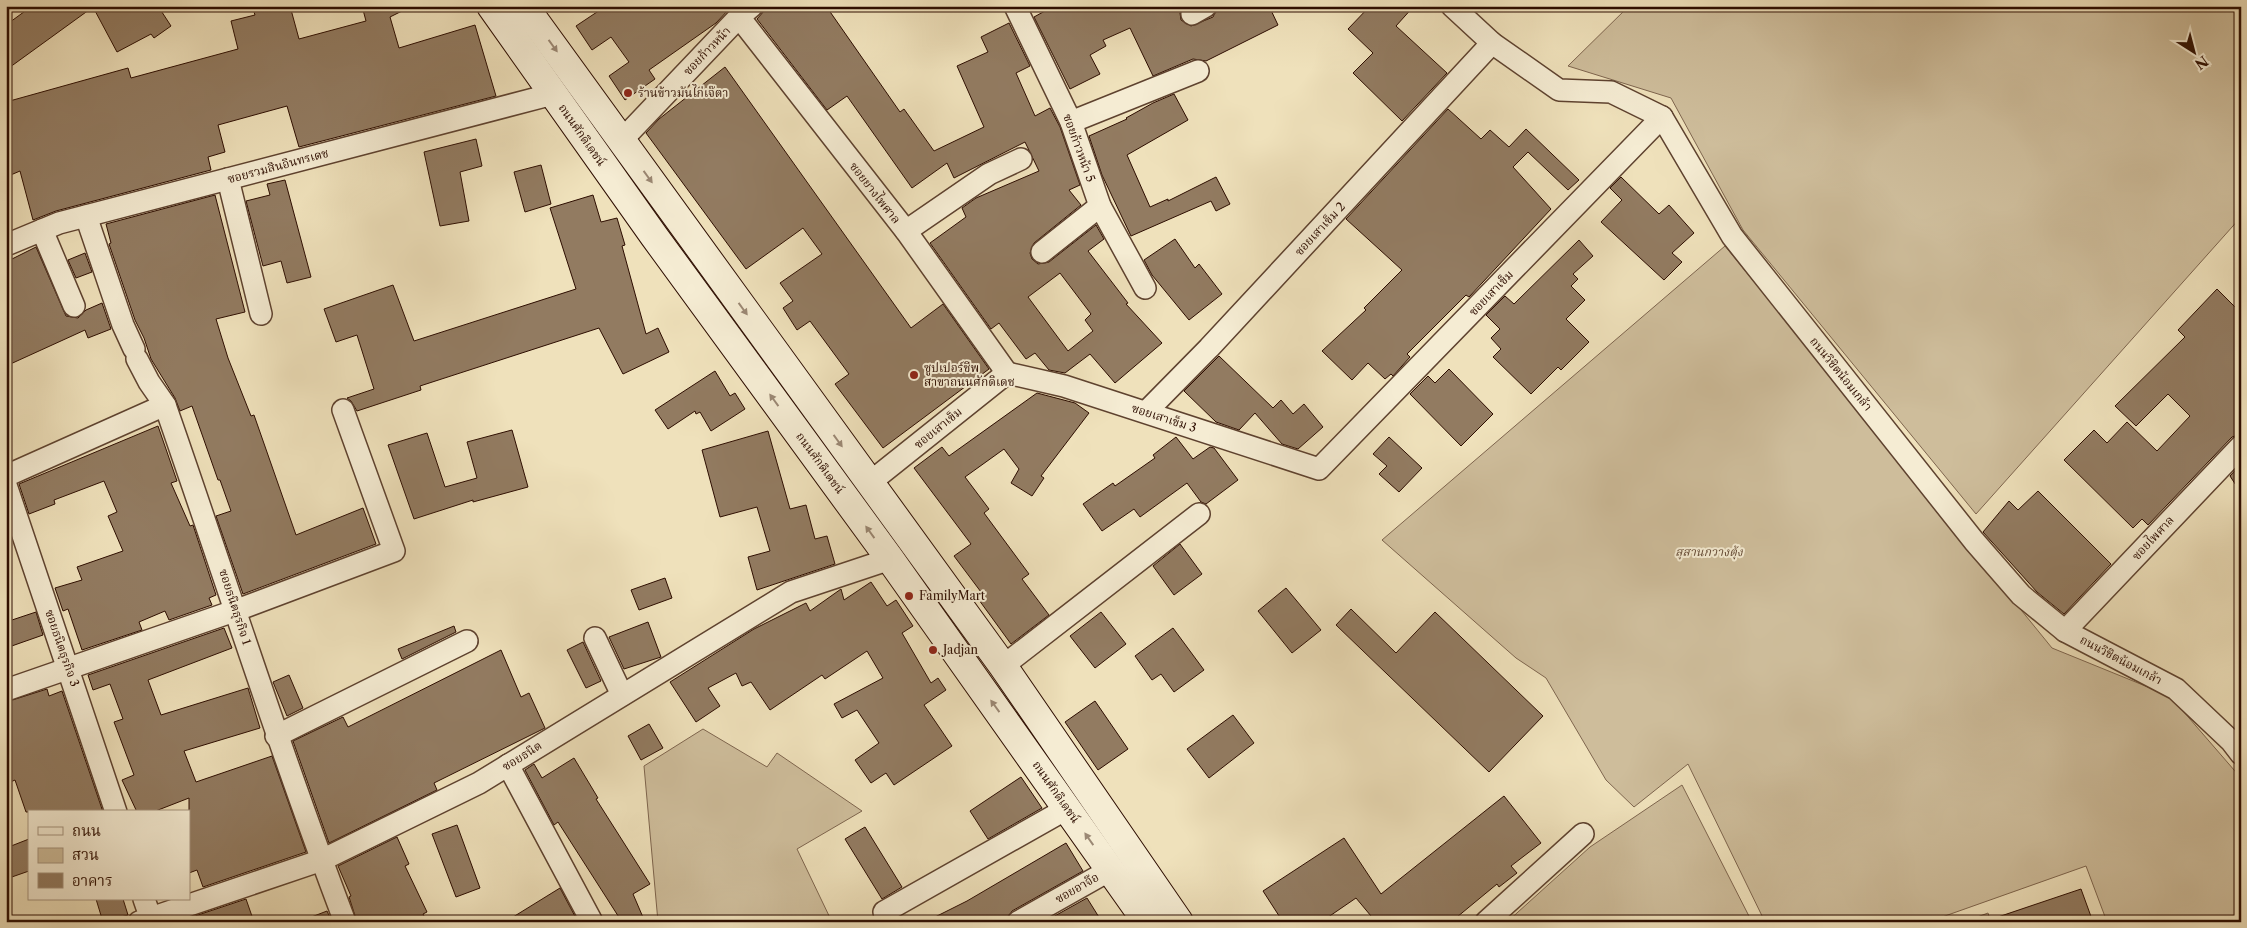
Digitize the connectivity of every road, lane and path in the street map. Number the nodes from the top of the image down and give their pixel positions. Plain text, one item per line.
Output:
1 (491, 6) edge
2 (524, 6) edge
3 (1452, 6) edge
4 (1019, 7) edge
5 (746, 12) edge
6 (1492, 43) junction
7 (1198, 71) dead end
8 (552, 94) junction
9 (1662, 117) junction
10 (1071, 122) junction
11 (621, 141) junction
12 (1021, 159) dead end
13 (228, 179) junction
14 (1100, 206) junction
15 (86, 216) junction
16 (42, 230) junction
17 (906, 231) junction
18 (6, 246) edge
19 (1042, 252) dead end
20 (1145, 288) dead end
21 (74, 306) dead end
22 (260, 314) dead end
23 (1007, 373) junction
24 (165, 405) junction
25 (343, 410) dead end
26 (1146, 412) junction
27 (2241, 446) edge
28 (1319, 469) joint
29 (6, 476) edge
30 (868, 484) junction
31 (6, 485) edge
32 (1199, 514) dead end
33 (890, 559) junction
34 (237, 610) junction
35 (2065, 631) junction
36 (595, 638) dead end
37 (467, 641) dead end
38 (1002, 666) junction
39 (69, 668) junction
40 (6, 690) edge
41 (622, 695) junction
42 (276, 736) junction
43 (2241, 754) edge
44 (508, 765) junction
45 (1068, 808) junction
46 (115, 810) edge
47 (1583, 834) dead end
48 (322, 860) junction
49 (1110, 870) junction
50 (884, 912) dead end
51 (146, 915) edge
52 (346, 922) edge
53 (592, 922) edge
54 (1018, 922) edge
55 (1147, 922) edge
56 (1179, 922) edge
57 (1486, 922) edge

1 - 8 main road, ถนนศักดิเดชน์
2 -> 11 main road
3 - 6 street
4 - 10 street, ซอยก้าวหน้า 5
5 - 11 street, ซอยก้าวหน้า
5 - 17 street, ซอยยางไพศาล
6 - 9 street
6 - 26 street, ซอยเสาเข็ม 2
7 - 10 street
8 - 13 street, ซอยรวมสินอินทรเดช
33 -> 8 main road, ถนนศักดิเดชน์
9 - 28 street, ซอยเสาเข็ม
9 - 35 street, ถนนวิชิตน้อมเกล้า
10 - 14 street, ซอยก้าวหน้า 5
11 -> 30 main road
12 - 17 street
13 - 15 street, ซอยรวมสินอินทรเดช
13 - 22 street
14 - 19 street
14 - 20 street, ซอยก้าวหน้า 5
15 - 16 street, ซอยรวมสินอินทรเดช
15 - 24 street, ซอยธนิตธุรกิจ 1
16 - 18 street, ซอยรวมสินอินทรเดช
16 - 21 street
17 - 23 street, ซอยยางไพศาล
23 - 26 street, ซอยเสาเข็ม 3
23 - 30 street, ซอยเสาเข็ม
24 - 29 street
24 - 34 street, ซอยธนิตธุรกิจ 1
25 - 34 street
26 - 28 street, ซอยเสาเข็ม 3
27 - 35 street, ซอยไพศาล
30 - 38 main road
31 - 39 street, ซอยธนิตธุรกิจ 3
32 - 38 street
33 - 41 street, ซอยธนิต
45 -> 33 main road, ถนนศักดิเดชน์
34 - 39 street
34 - 42 street, ซอยธนิตธุรกิจ 1
35 - 43 street, ถนนวิชิตน้อมเกล้า
36 - 41 street
37 - 42 street
38 - 56 main road
39 - 40 street
39 - 46 street, ซอยธนิตธุรกิจ 3
41 - 44 street, ซอยธนิต
42 - 48 street, ซอยธนิตธุรกิจ 1
44 - 48 street, ซอยธนิต
44 - 53 street
49 -> 45 main road, ถนนศักดิเดชน์
45 - 50 street
47 - 57 street
48 - 51 street, ซอยธนิต
48 - 52 street, ซอยธนิตธุรกิจ 1
49 - 54 street, ซอยอาจ๊อ
49 - 55 main road, ถนนศักดิเดชน์

